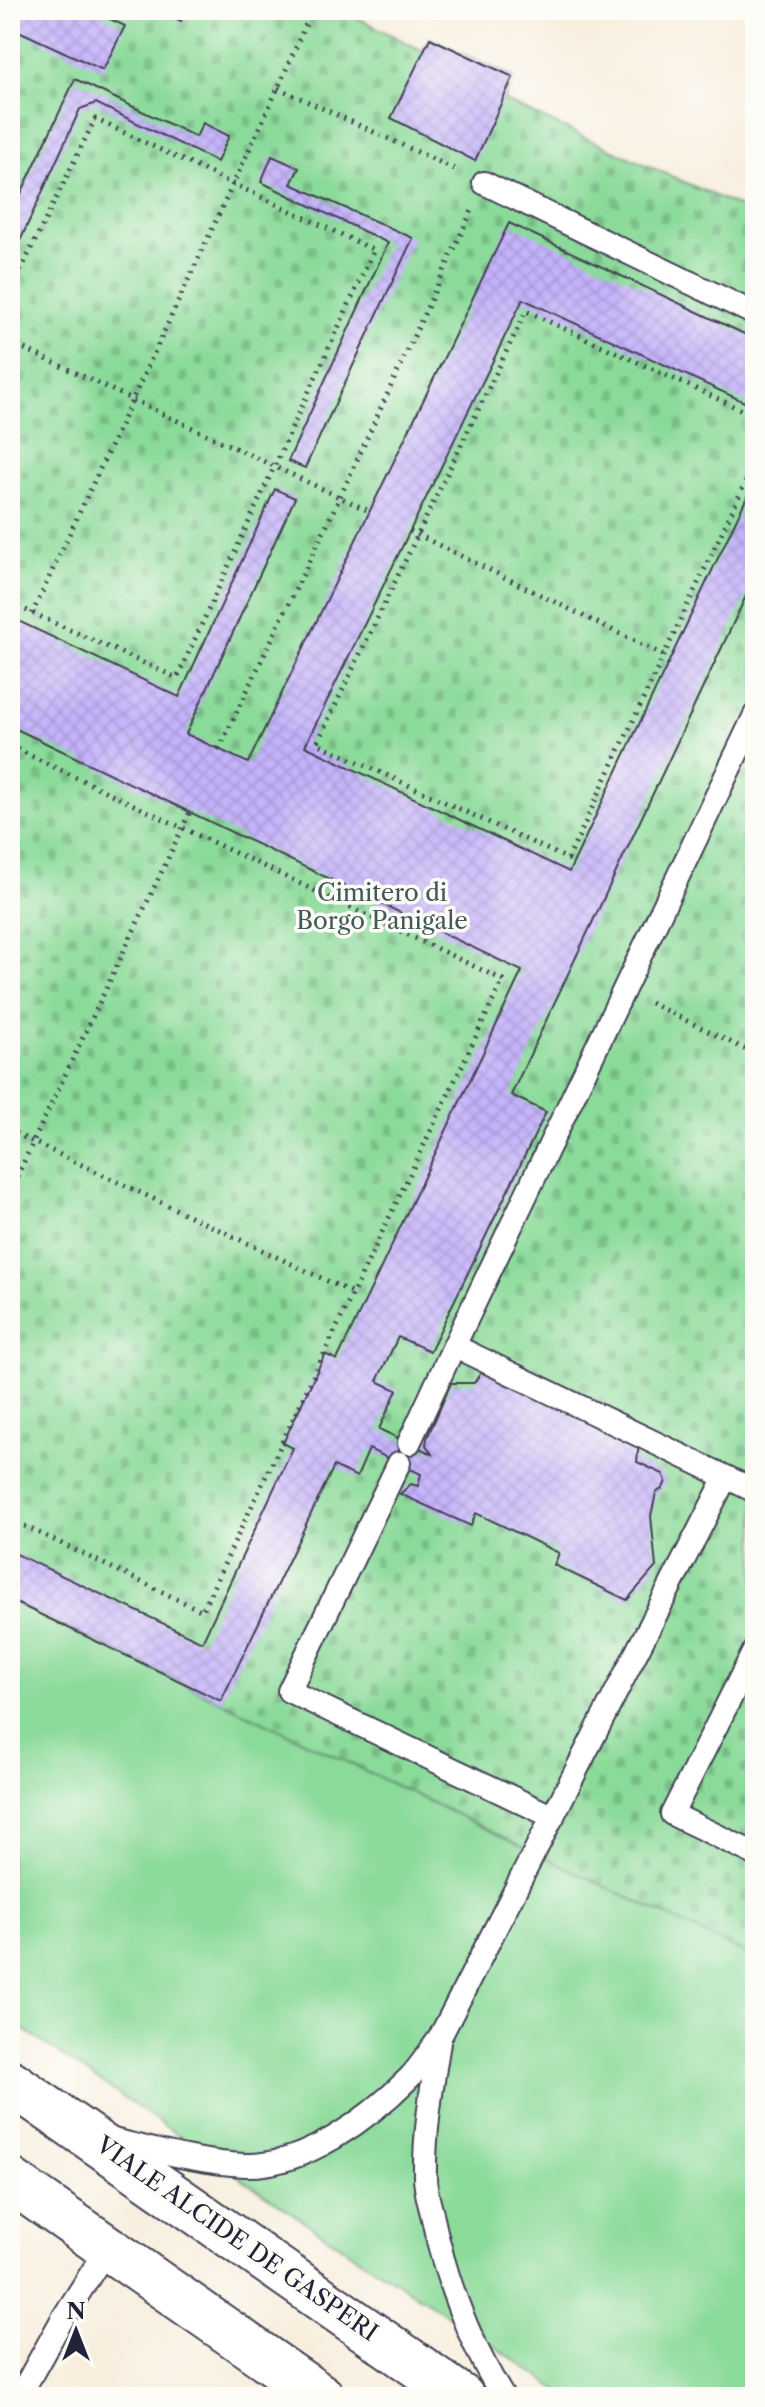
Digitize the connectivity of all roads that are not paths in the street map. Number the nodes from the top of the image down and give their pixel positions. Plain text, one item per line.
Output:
1 (484, 183) road end
2 (755, 314) edge
3 (755, 715) edge
4 (454, 1346) junction
5 (726, 1477) junction
6 (755, 1491) edge
7 (755, 1649) edge
8 (553, 1817) junction
9 (755, 1854) edge
10 (439, 2039) junction
11 (10, 2082) edge
12 (84, 2133) junction
13 (10, 2180) edge
14 (108, 2247) junction
15 (19, 2397) edge
16 (322, 2397) edge
17 (462, 2397) edge
18 (503, 2397) edge

1 - 2 lane
3 - 4 lane
4 - 5 lane
4 - 8 lane
5 - 6 lane
5 - 8 lane
7 - 9 lane
8 - 10 lane
10 - 12 lane
10 - 18 lane
11 - 12 main road, VIALE ALCIDE DE GASPERI
12 - 17 main road, VIALE ALCIDE DE GASPERI
13 - 14 main road
14 - 15 lane
14 - 16 main road

